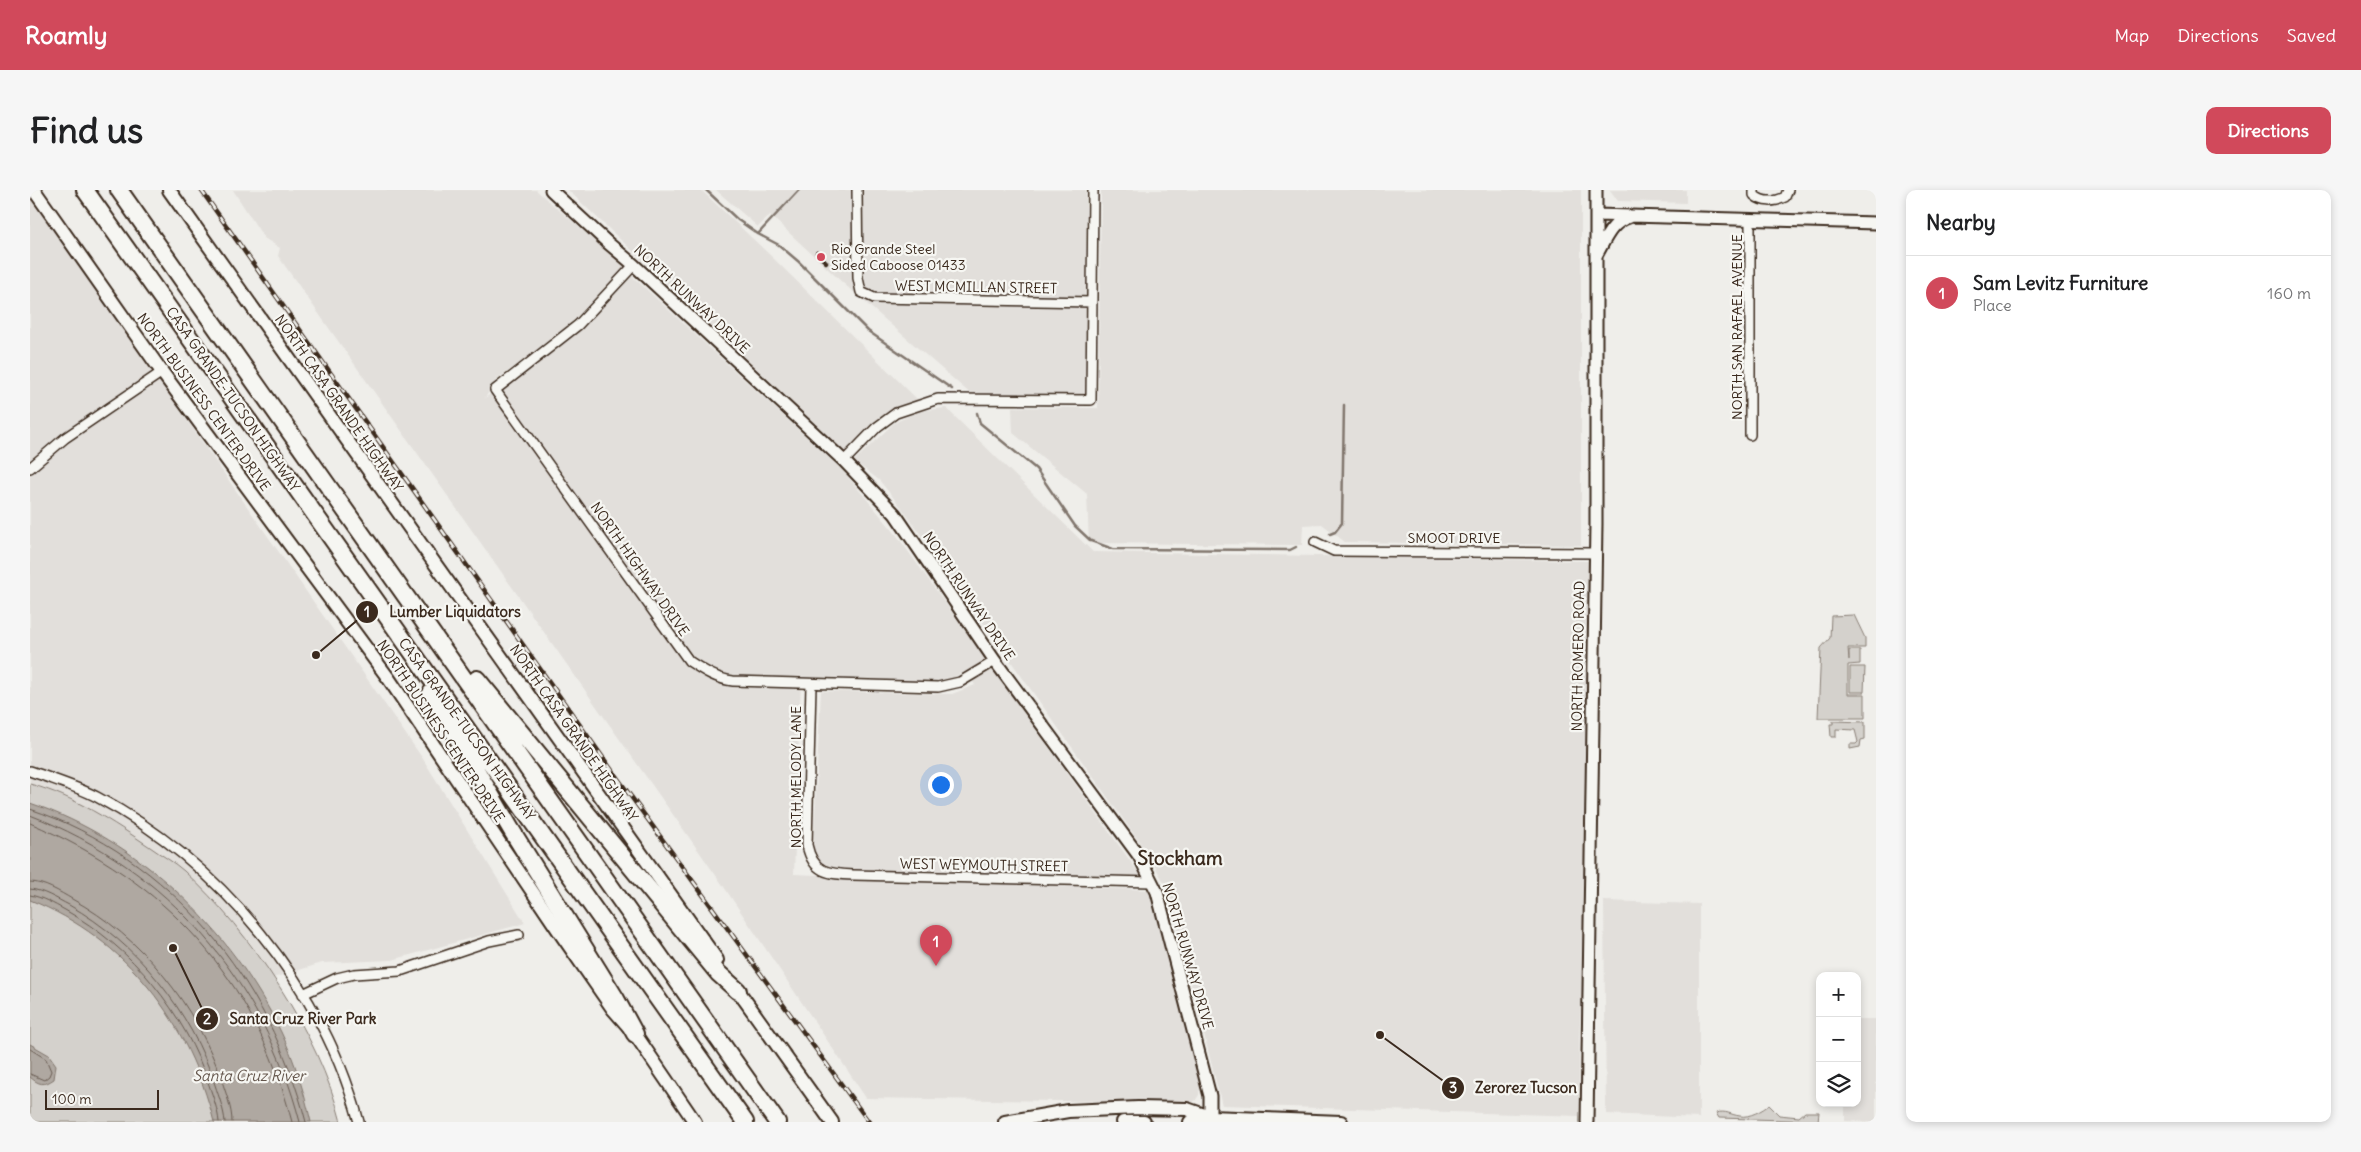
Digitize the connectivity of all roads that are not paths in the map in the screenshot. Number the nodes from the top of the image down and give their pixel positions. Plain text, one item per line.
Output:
1 (34, 190) edge
2 (85, 190) edge
3 (119, 190) edge
4 (169, 190) edge
5 (551, 190) edge
6 (857, 190) edge
7 (1093, 190) edge
8 (1596, 190) edge
9 (1754, 190) edge
10 (1788, 190) edge
11 (1596, 214) junction
12 (1633, 216) junction
13 (1750, 219) junction
14 (1876, 222) edge
15 (1596, 256) junction
16 (634, 265) junction
17 (1092, 302) junction
18 (162, 372) junction
19 (1750, 435) dead end
20 (844, 461) junction
21 (30, 468) edge
22 (1315, 542) dead end
23 (1594, 553) junction
24 (403, 590) junction
25 (385, 613) junction
26 (994, 661) junction
27 (811, 685) junction
28 (30, 771) edge
29 (817, 867) joint
30 (1152, 882) junction
31 (519, 935) dead end
32 (738, 991) junction
33 (303, 994) junction
34 (635, 1034) junction
35 (1210, 1117) junction
36 (360, 1122) edge
37 (695, 1122) edge
38 (746, 1122) edge
39 (777, 1122) edge
40 (832, 1122) edge
41 (1005, 1122) edge
42 (1123, 1122) edge
43 (1144, 1122) edge
44 (1190, 1122) edge
45 (1341, 1122) edge
46 (1587, 1122) edge

1 - 18 main road, NORTH BUSINESS CENTER DRIVE
2 - 25 highway, CASA GRANDE-TUCSON HIGHWAY
3 - 24 highway, CASA GRANDE-TUCSON HIGHWAY
4 - 32 main road, NORTH CASA GRANDE HIGHWAY
5 - 16 street, NORTH RUNWAY DRIVE
6 - 17 street, WEST MCMILLAN STREET
7 - 17 street
8 - 11 street, NORTH ROMERO ROAD
9 - 10 street
11 - 12 street
11 - 15 street, NORTH ROMERO ROAD
12 - 13 street
12 - 15 street
13 - 14 street
13 - 19 street, NORTH SAN RAFAEL AVENUE
15 - 23 street, NORTH ROMERO ROAD
16 - 20 street, NORTH RUNWAY DRIVE
16 - 27 street, NORTH HIGHWAY DRIVE
17 - 20 street
18 - 21 street
18 - 34 main road, NORTH BUSINESS CENTER DRIVE
20 - 26 street, NORTH RUNWAY DRIVE
22 - 23 street, SMOOT DRIVE
23 - 46 street, NORTH ROMERO ROAD
24 - 32 highway
24 - 39 highway, CASA GRANDE-TUCSON HIGHWAY
25 - 34 highway
25 - 38 highway, CASA GRANDE-TUCSON HIGHWAY
26 - 27 street, NORTH HIGHWAY DRIVE
26 - 30 street, NORTH RUNWAY DRIVE
27 - 29 street, NORTH MELODY LANE
28 - 33 street
29 - 30 street, WEST WEYMOUTH STREET
30 - 35 street, NORTH RUNWAY DRIVE
31 - 33 street
32 - 40 main road, NORTH CASA GRANDE HIGHWAY
33 - 36 street
34 - 37 main road, NORTH BUSINESS CENTER DRIVE
35 - 41 main road
35 - 44 main road
35 - 45 main road
42 - 43 main road

